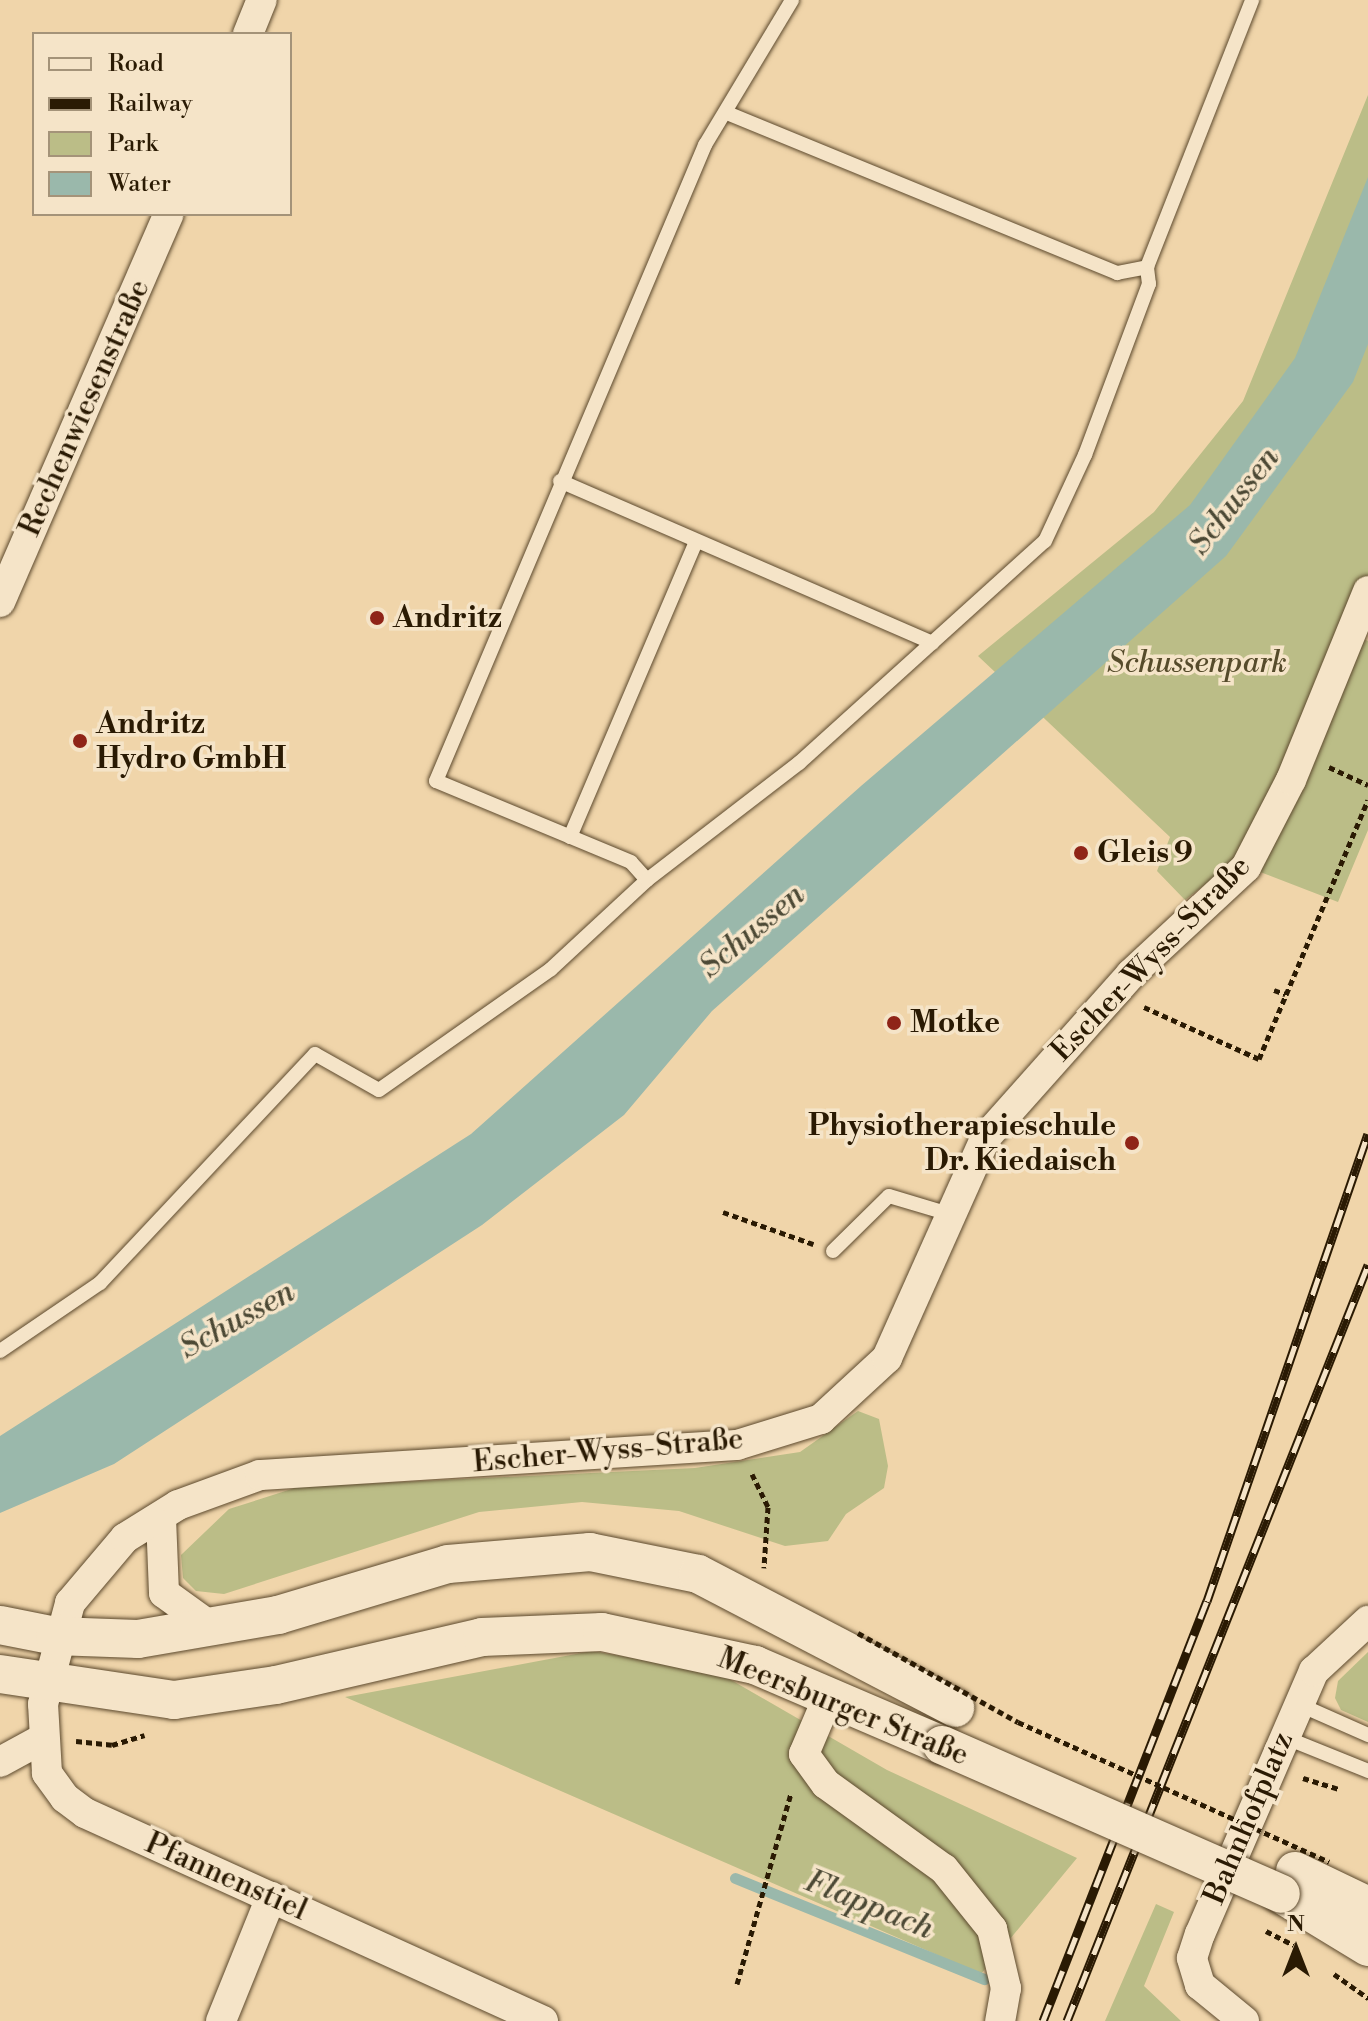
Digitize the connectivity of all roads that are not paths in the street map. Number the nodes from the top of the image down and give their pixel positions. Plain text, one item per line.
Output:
1 (262, 0) edge
2 (792, 0) edge
3 (1252, 0) edge
4 (249, 32) edge
5 (727, 113) junction
6 (168, 216) edge
7 (1147, 267) junction
8 (560, 481) junction
9 (696, 542) junction
10 (1368, 591) edge
11 (0, 602) edge
12 (932, 643) junction
13 (570, 837) junction
14 (647, 880) junction
15 (946, 1213) junction
16 (833, 1251) road end
17 (0, 1351) edge
18 (161, 1518) junction
19 (1368, 1621) edge
20 (0, 1625) edge
21 (214, 1629) junction
22 (55, 1636) junction
23 (0, 1674) edge
24 (46, 1683) junction
25 (829, 1695) junction
26 (1298, 1704) junction
27 (955, 1708) dead end
28 (1368, 1735) edge
29 (1284, 1737) junction
30 (44, 1738) junction
31 (0, 1762) edge
32 (1368, 1771) edge
33 (1302, 1876) junction
34 (271, 1897) junction
35 (1368, 1906) edge
36 (1368, 1947) edge
37 (221, 2021) edge
38 (543, 2021) edge
39 (1000, 2021) edge
40 (1244, 2021) edge

1 - 4 street
2 - 5 lane
3 - 7 lane
5 - 7 lane
5 - 8 lane
6 - 11 street, Rechenwiesenstraße
7 - 12 lane
8 - 9 lane
8 - 13 lane
9 - 12 lane
9 - 13 lane
10 - 15 street, Escher-Wyss-Straße
12 - 14 lane
13 - 14 lane
14 - 17 lane
15 - 16 lane
15 - 18 street, Escher-Wyss-Straße
18 - 21 street
18 - 22 street, Escher-Wyss-Straße
19 - 26 street, Bahnhofplatz
20 - 22 street, Meersburger Straße
21 - 22 street, Meersburger Straße
21 - 27 street, Meersburger Straße
22 - 24 street, Pfannenstiel
23 - 24 street, Meersburger Straße
24 - 25 street, Meersburger Straße
24 - 30 street, Pfannenstiel
25 - 33 street, Meersburger Straße, bridge
25 - 39 street
26 - 28 lane
26 - 29 street, Bahnhofplatz
29 - 32 lane
29 - 40 street, Bahnhofplatz
30 - 31 street
30 - 34 street, Pfannenstiel
33 - 35 street, Meersburger Straße
33 - 36 street, Meersburger Straße
34 - 37 street
34 - 38 street, Pfannenstiel

